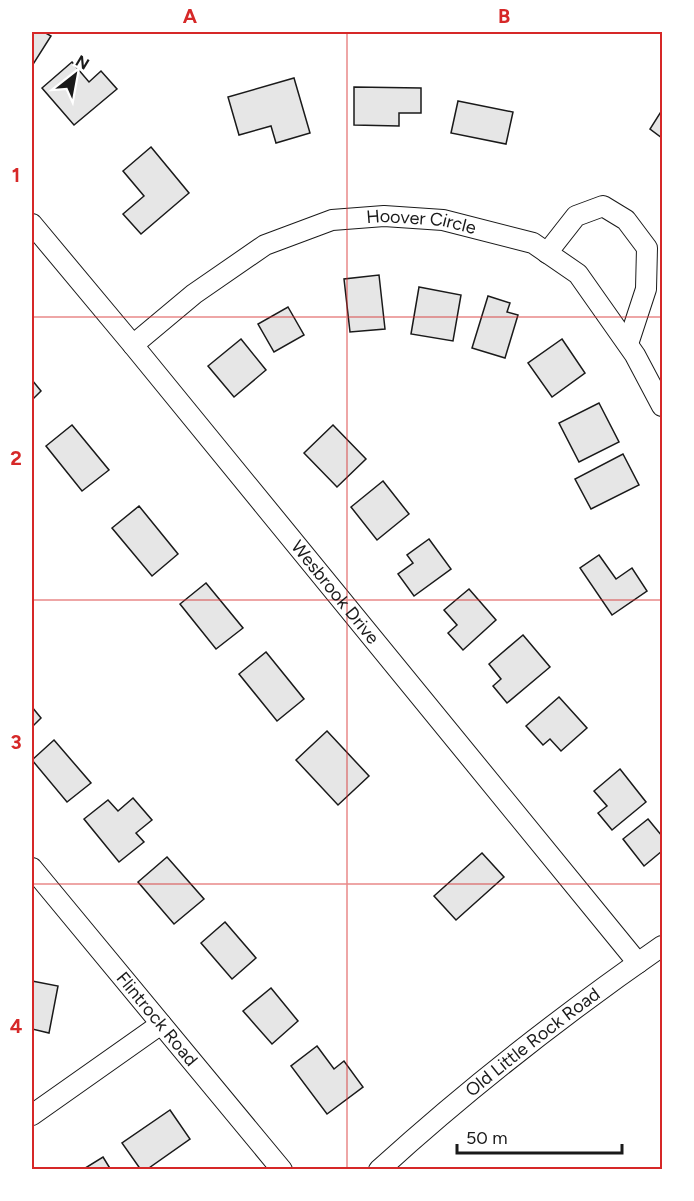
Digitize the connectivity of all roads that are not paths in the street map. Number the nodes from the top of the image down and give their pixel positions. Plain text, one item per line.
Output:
1 (32, 224) edge
2 (547, 253) junction
3 (628, 344) junction
4 (133, 345) junction
5 (663, 406) edge
6 (32, 868) edge
7 (663, 946) edge
8 (638, 963) junction
9 (161, 1024) junction
10 (32, 1115) edge
11 (282, 1170) edge
12 (380, 1170) edge

1 - 4 street, Wesbrook Drive
2 - 3 street, Hoover Circle
2 - 3 street
2 - 4 street, Hoover Circle
3 - 5 street, Hoover Circle
4 - 8 street, Wesbrook Drive
6 - 9 street, Flintrock Road
7 - 8 street, Old Little Rock Road
8 - 12 street, Old Little Rock Road
9 - 10 street
9 - 11 street, Flintrock Road

